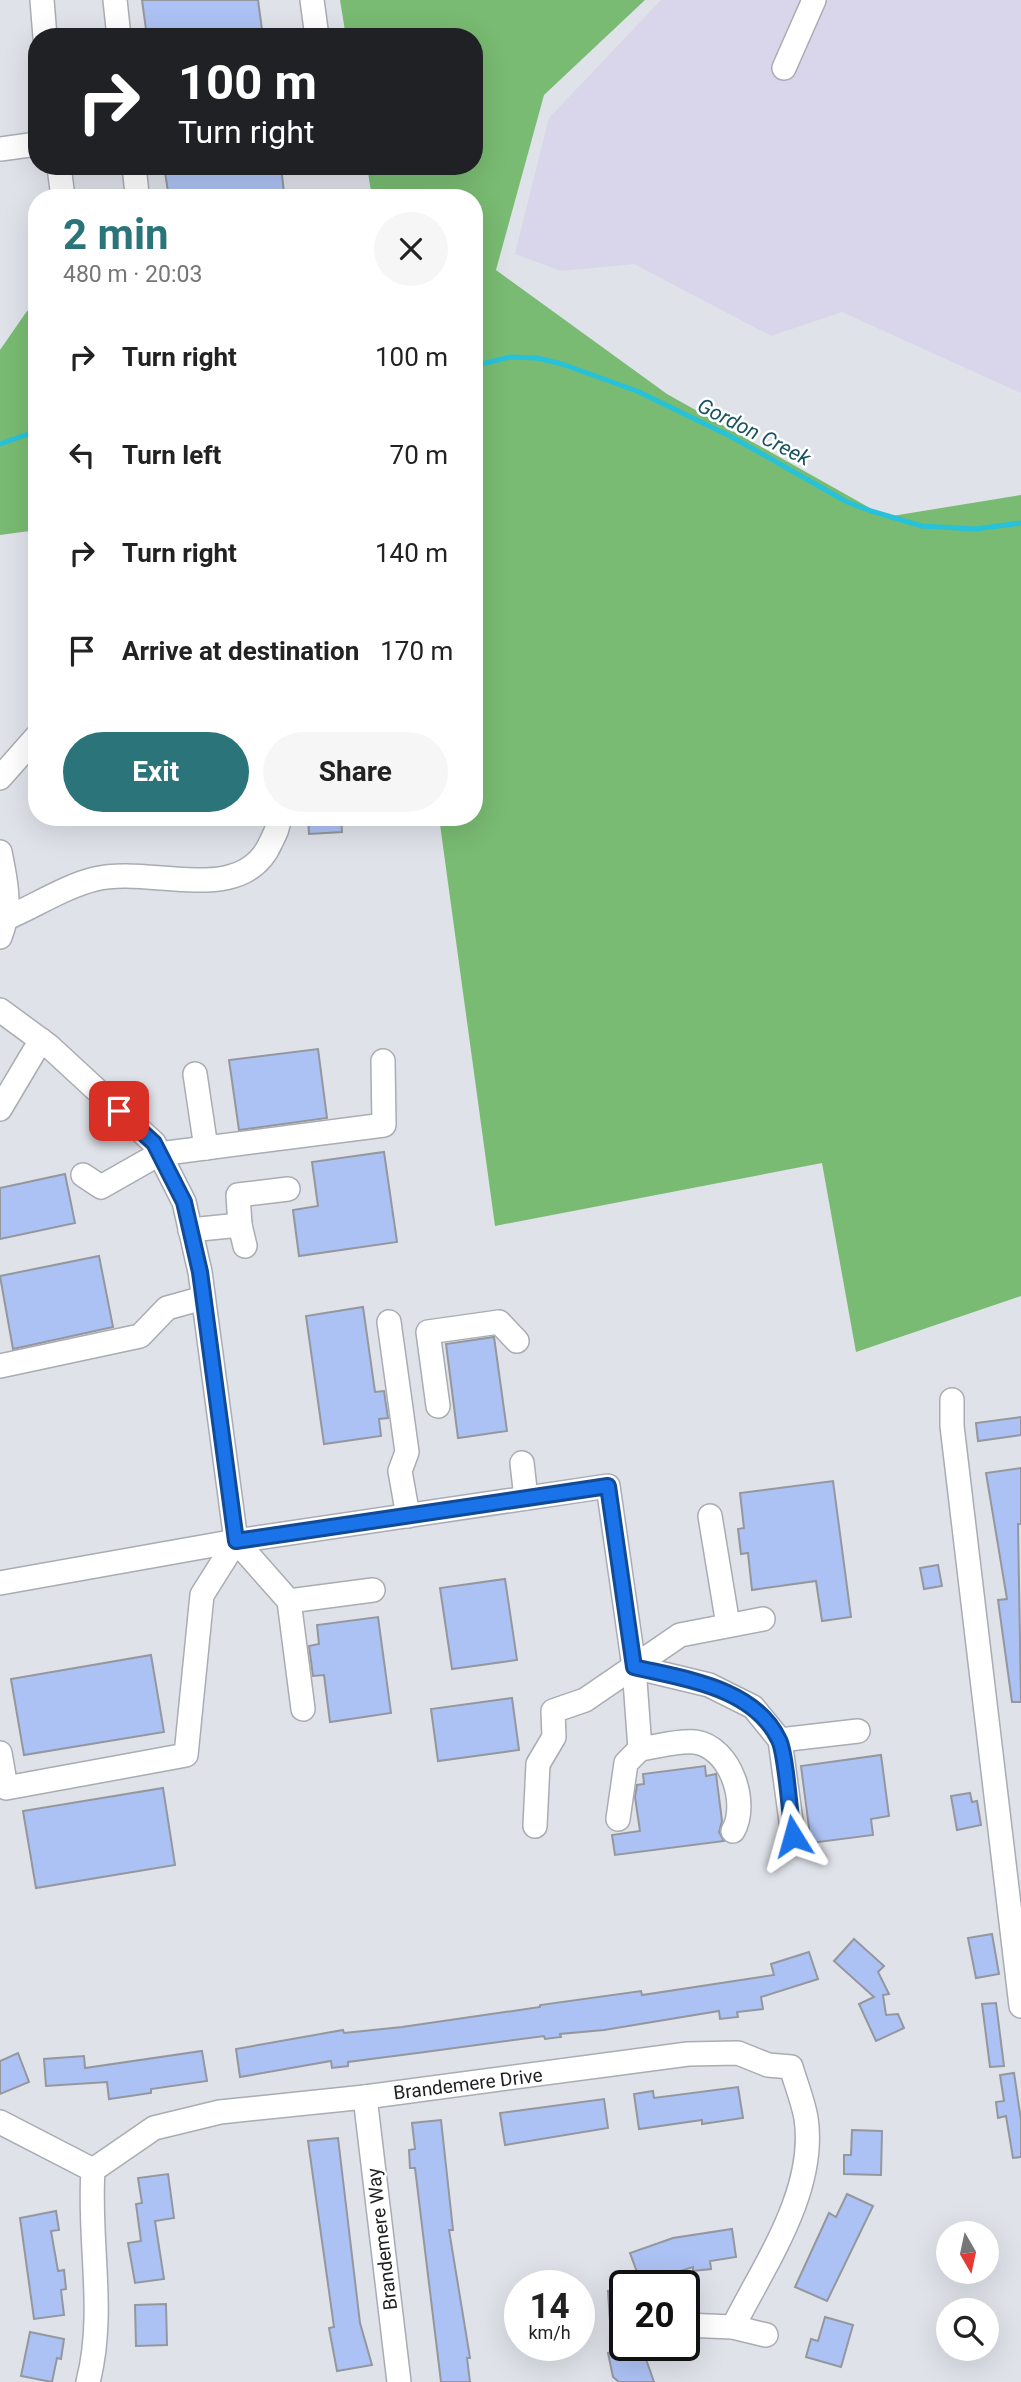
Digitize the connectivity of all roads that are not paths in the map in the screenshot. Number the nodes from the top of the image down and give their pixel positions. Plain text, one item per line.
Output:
1 (41, 0) edge
2 (115, 0) edge
3 (312, 0) edge
4 (814, 0) edge
5 (45, 28) edge
6 (118, 28) edge
7 (316, 28) edge
8 (784, 68) dead end
9 (28, 145) edge
10 (0, 149) edge
11 (28, 746) edge
12 (0, 778) edge
13 (279, 826) edge
14 (0, 852) edge
15 (4, 928) edge
16 (0, 1010) edge
17 (41, 1040) junction
18 (383, 1061) dead end
19 (195, 1073) dead end
20 (0, 1109) edge
21 (206, 1148) junction
22 (159, 1154) junction
23 (83, 1175) dead end
24 (288, 1189) dead end
25 (190, 1230) junction
26 (203, 1298) junction
27 (389, 1322) dead end
28 (517, 1341) dead end
29 (0, 1366) edge
30 (952, 1400) dead end
31 (438, 1406) dead end
32 (522, 1463) dead end
33 (526, 1498) junction
34 (408, 1516) junction
35 (709, 1516) dead end
36 (236, 1541) junction
37 (0, 1583) edge
38 (373, 1590) dead end
39 (289, 1601) junction
40 (763, 1619) dead end
41 (727, 1625) junction
42 (634, 1667) junction
43 (303, 1709) dead end
44 (859, 1731) dead end
45 (780, 1740) junction
46 (640, 1749) junction
47 (0, 1753) edge
48 (618, 1819) dead end
49 (534, 1826) dead end
50 (733, 1831) dead end
51 (793, 1836) dead end
52 (1021, 2006) edge
53 (365, 2097) junction
54 (0, 2122) edge
55 (93, 2170) junction
56 (700, 2326) edge
57 (733, 2327) junction
58 (766, 2335) dead end
59 (88, 2382) edge
60 (399, 2382) edge

1 - 5 street
2 - 6 street
3 - 7 street
4 - 8 street
9 - 10 street
11 - 12 street
13 - 15 street
14 - 15 street
16 - 17 street
17 - 20 street
17 - 22 street
18 - 21 street
19 - 21 street
21 - 22 street
22 - 23 street
22 - 25 street
24 - 25 street
25 - 26 street
26 - 29 street
26 - 36 street
27 - 34 street
28 - 31 street
30 - 52 street
32 - 33 street
33 - 34 street
33 - 42 street
34 - 36 street
35 - 41 street
36 - 37 street
36 - 39 street
36 - 47 street
38 - 39 street
39 - 43 street
40 - 41 street
41 - 42 street
42 - 45 street
42 - 46 street
42 - 49 street
44 - 45 street
45 - 51 street
46 - 48 street
46 - 50 street
53 - 55 street, Brandemere Drive
53 - 57 street, Brandemere Drive
53 - 60 street, Brandemere Way
54 - 55 street
55 - 59 street
56 - 57 street
57 - 58 street

